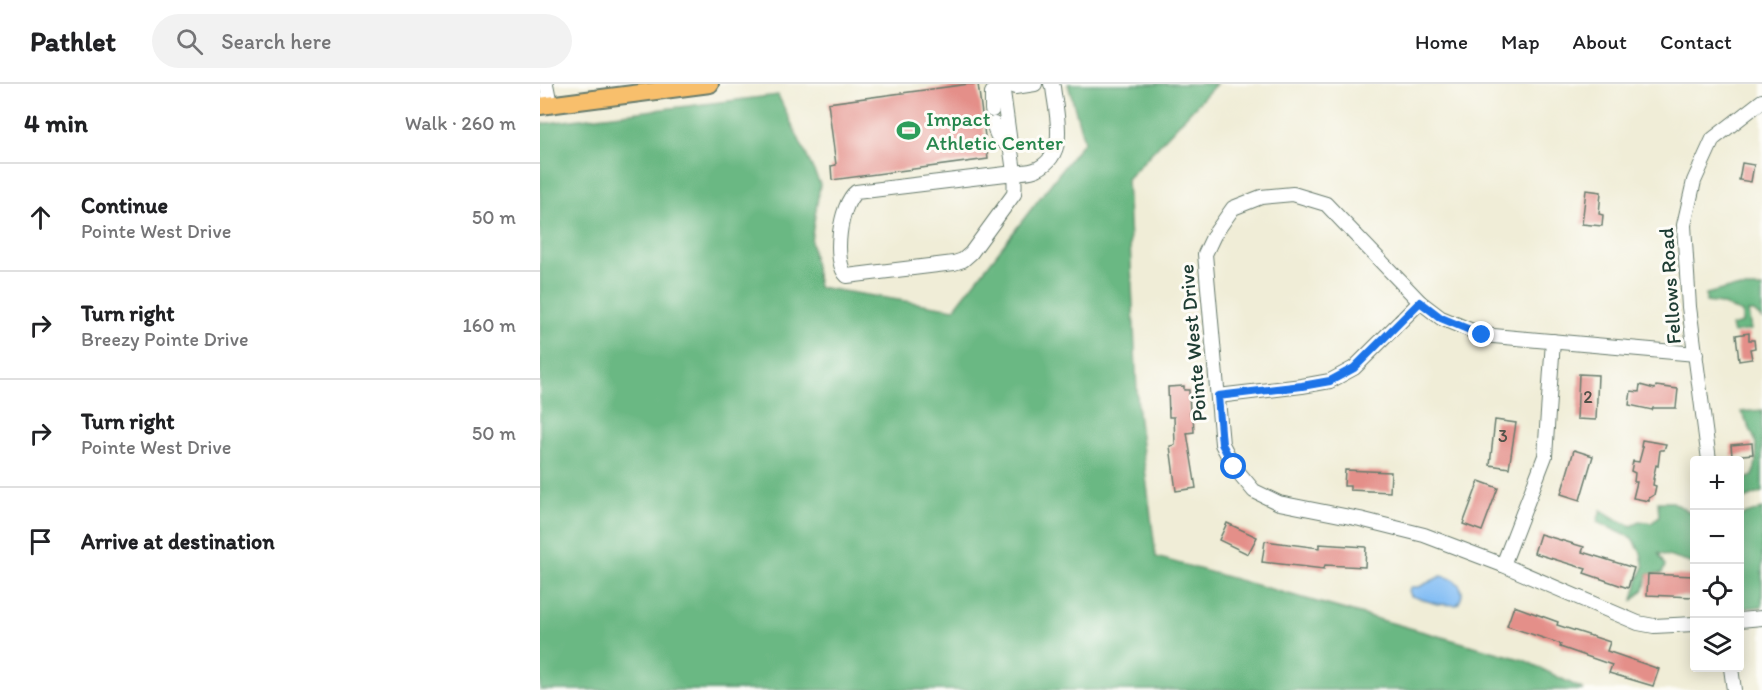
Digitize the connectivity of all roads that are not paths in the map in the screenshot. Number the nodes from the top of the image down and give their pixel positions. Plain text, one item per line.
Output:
1 (546, 84) edge
2 (710, 84) edge
3 (1002, 84) edge
4 (1051, 84) edge
5 (1029, 85) edge
6 (1762, 101) edge
7 (545, 105) edge
8 (1010, 146) junction
9 (1014, 173) junction
10 (1420, 302) junction
11 (1553, 341) junction
12 (1696, 354) junction
13 (1218, 396) junction
14 (1709, 456) edge
15 (1503, 565) junction
16 (1762, 618) edge
17 (1744, 620) edge
18 (1690, 624) edge
19 (1732, 672) edge
20 (1734, 690) edge

1 - 7 street
2 - 7 main road
3 - 5 street
3 - 8 street
3 - 8 street
4 - 9 street
6 - 12 street, Fellows Road
8 - 9 street
9 - 9 street
10 - 11 street, Pointe West Drive
10 - 13 street
10 - 13 street, Pointe West Drive
11 - 12 street, Pointe West Drive
11 - 15 street
12 - 14 street, Fellows Road
13 - 15 street, Pointe West Drive
15 - 18 street, Pointe West Drive
16 - 17 street
19 - 20 street

